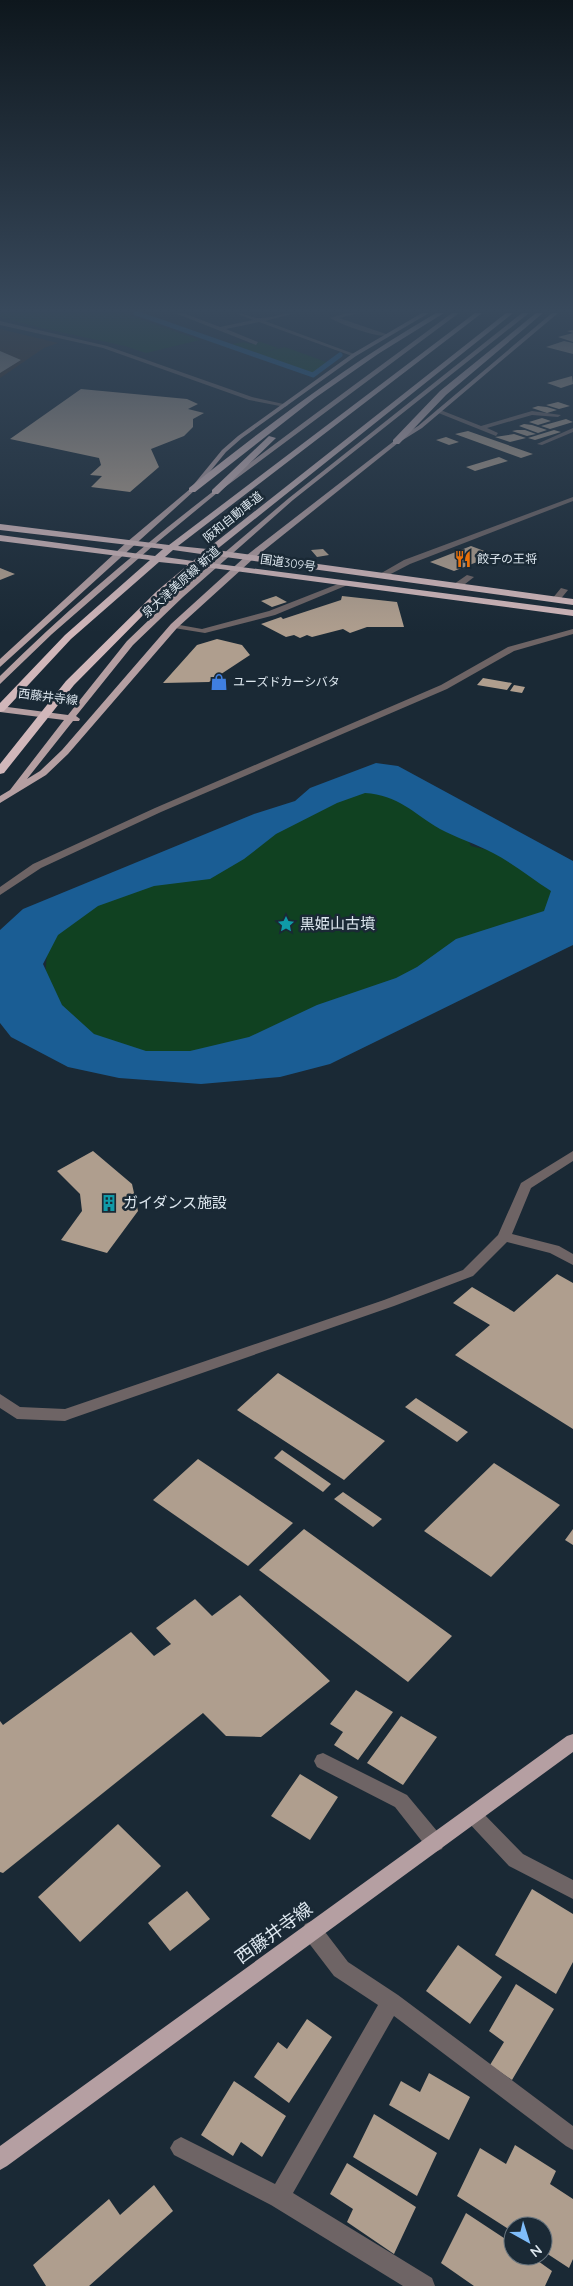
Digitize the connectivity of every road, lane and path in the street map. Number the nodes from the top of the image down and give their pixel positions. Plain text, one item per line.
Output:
1 (266, 420) edge
2 (283, 420) edge
3 (313, 420) edge
4 (338, 420) edge
5 (375, 420) edge
6 (393, 420) edge
7 (417, 420) edge
8 (427, 420) edge
9 (459, 420) edge
10 (509, 420) edge
11 (481, 428) junction
12 (573, 430) edge
13 (496, 434) dead end
14 (277, 435) dead end
15 (396, 442) junction
16 (540, 444) dead end
17 (192, 490) junction
18 (215, 492) junction
19 (573, 499) edge
20 (0, 527) edge
21 (494, 529) junction
22 (504, 533) dead end
23 (0, 538) edge
24 (130, 544) junction
25 (120, 554) junction
26 (250, 557) junction
27 (237, 568) junction
28 (382, 575) junction
29 (470, 577) dead end
30 (346, 584) junction
31 (458, 586) junction
32 (564, 590) dead end
33 (556, 599) junction
34 (573, 602) edge
35 (573, 613) edge
36 (174, 626) junction
37 (573, 631) edge
38 (0, 664) edge
39 (0, 681) edge
40 (0, 709) edge
41 (91, 721) junction
42 (0, 771) edge
43 (0, 800) edge
44 (0, 806) edge
45 (0, 892) edge
46 (573, 1155) edge
47 (504, 1237) junction
48 (573, 1260) edge
49 (0, 1400) edge
50 (573, 1742) edge
51 (323, 1761) dead end
52 (473, 1815) junction
53 (435, 1843) junction
54 (573, 1890) edge
55 (312, 1931) junction
56 (391, 2002) junction
57 (573, 2139) edge
58 (181, 2148) dead end
59 (0, 2159) edge
60 (279, 2198) junction
61 (424, 2286) edge

1 - 17 main road
2 - 17 highway
3 - 18 main road
4 - 40 highway, 阪和自動車道
5 - 42 highway, 阪和自動車道
6 - 44 main road, 泉大津美原線 新道
7 - 15 highway
8 - 15 main road
9 - 11 street
10 - 11 street
11 - 13 street
12 - 16 street
14 - 18 highway
15 - 26 main road
17 - 24 main road
18 - 39 main road
19 - 21 street
20 - 24 highway, 国道309号
21 - 22 street
21 - 28 street
23 - 25 highway, 国道309号
24 - 25 main road
24 - 26 highway, 国道309号
25 - 27 highway, 国道309号
25 - 38 main road
26 - 27 main road
26 - 28 highway, 国道309号
27 - 30 highway, 国道309号
27 - 36 main road
28 - 31 highway, 国道309号
29 - 31 street
30 - 35 highway, 国道309号
30 - 36 street
31 - 33 highway, 国道309号
32 - 33 street
33 - 34 highway, 国道309号
36 - 41 main road
37 - 45 street
40 - 41 main road, 西藤井寺線
41 - 43 main road
46 - 47 street
47 - 48 street
47 - 49 street
50 - 52 main road, 西藤井寺線
51 - 53 street
52 - 53 main road, 西藤井寺線
52 - 54 street
53 - 55 main road, 西藤井寺線
55 - 56 street
55 - 59 main road, 西藤井寺線
56 - 57 street
56 - 60 street
58 - 60 street
60 - 61 street

